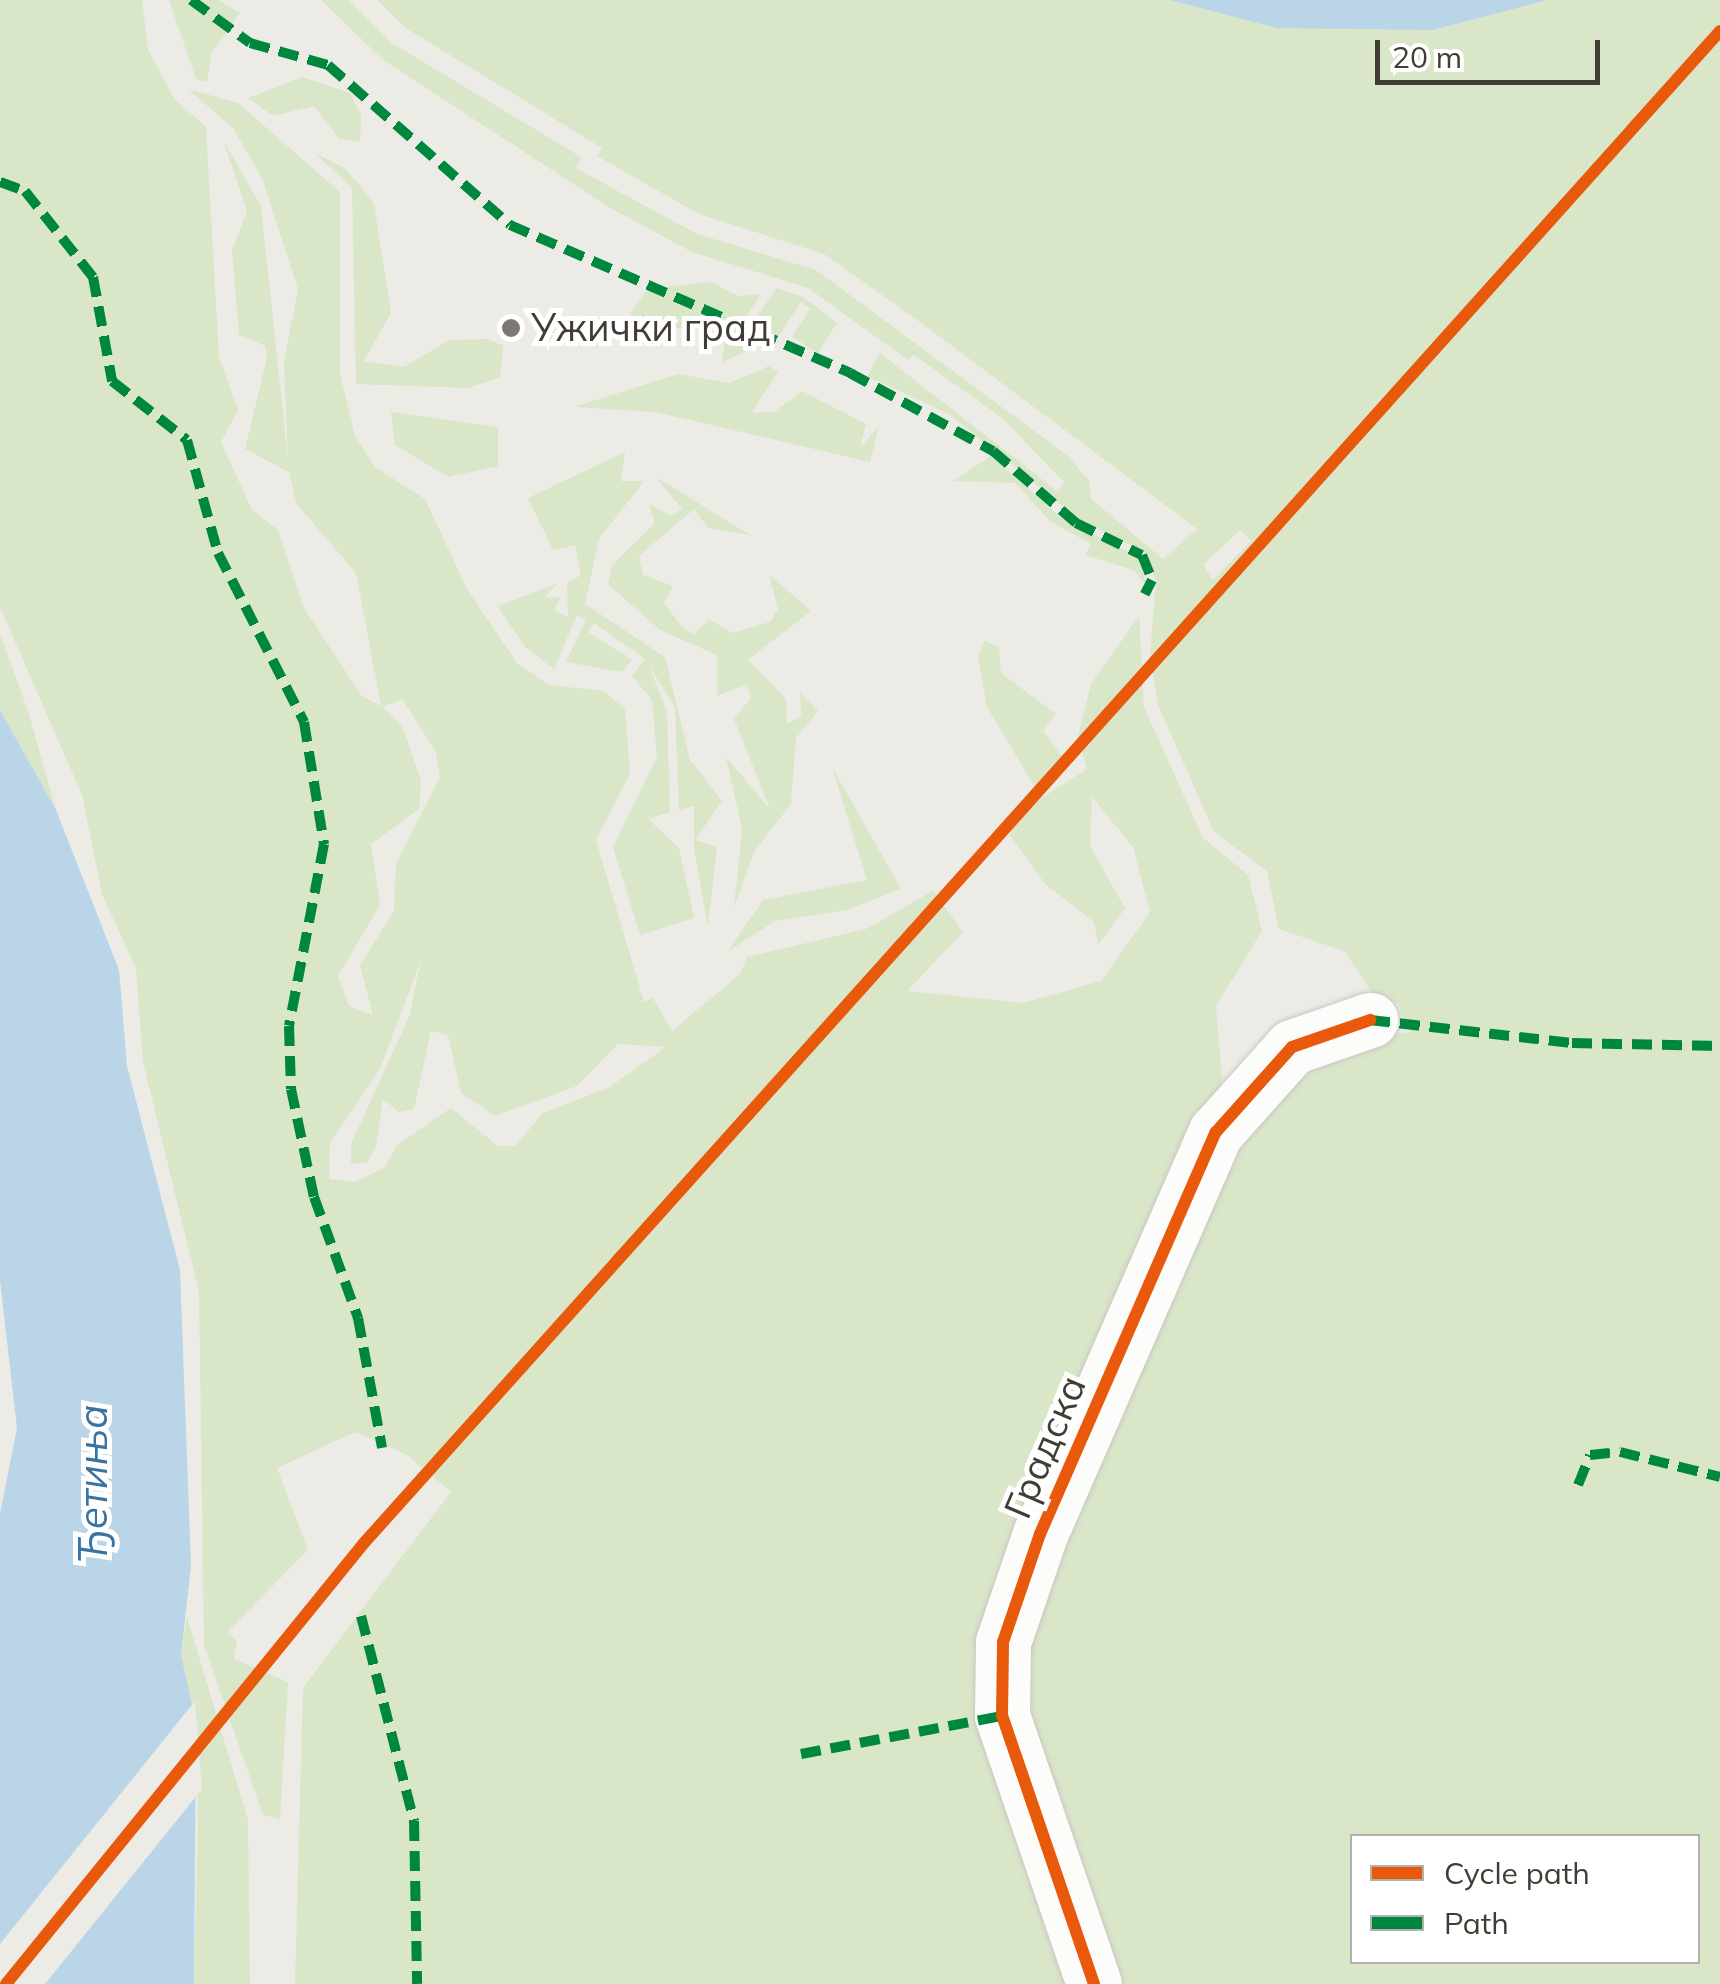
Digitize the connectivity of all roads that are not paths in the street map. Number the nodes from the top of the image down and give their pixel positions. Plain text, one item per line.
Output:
1 (1370, 1020) dead end
2 (1094, 1984) edge

1 - 2 street, Градска

